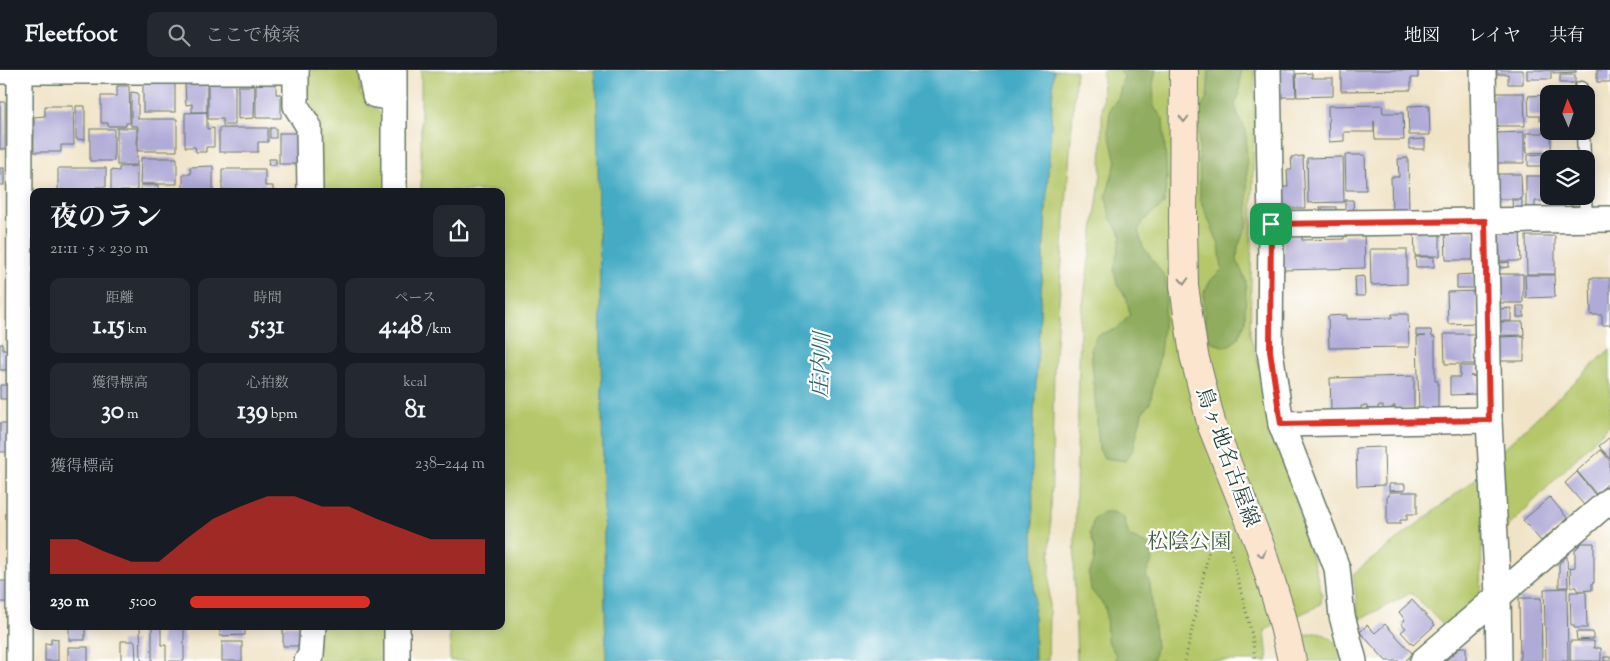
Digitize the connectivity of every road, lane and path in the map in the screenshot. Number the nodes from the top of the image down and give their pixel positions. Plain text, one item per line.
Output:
1 (20, 70) edge
2 (296, 70) edge
3 (370, 70) edge
4 (394, 70) edge
5 (1184, 70) edge
6 (1268, 70) edge
7 (1483, 70) edge
8 (0, 71) edge
9 (394, 98) junction
10 (310, 188) edge
11 (394, 188) edge
12 (1594, 211) edge
13 (1485, 221) junction
14 (1271, 224) junction
15 (27, 281) edge
16 (1489, 420) junction
17 (1281, 424) junction
18 (18, 475) edge
19 (1610, 500) edge
20 (1498, 595) junction
21 (313, 630) edge
22 (397, 630) edge
23 (19, 661) edge
24 (307, 661) edge
25 (397, 661) edge
26 (1185, 661) edge
27 (1255, 661) edge
28 (1292, 661) edge
29 (1354, 661) edge
30 (1423, 661) edge
31 (1500, 661) edge

1 - 2 street
1 - 8 street
1 - 15 street
2 - 10 street
3 - 9 street
4 - 9 street
5 -> 28 main road, 鳥ヶ地名古屋線
6 - 14 street
7 - 13 street
9 - 11 street
12 - 13 street
13 - 14 street
13 - 16 street
14 - 17 street
15 - 18 street
16 - 17 street
16 - 20 street
17 - 29 street
18 - 23 street
19 - 20 street
20 - 30 street
20 - 31 street
21 - 24 street
22 - 25 street
26 - 27 path

